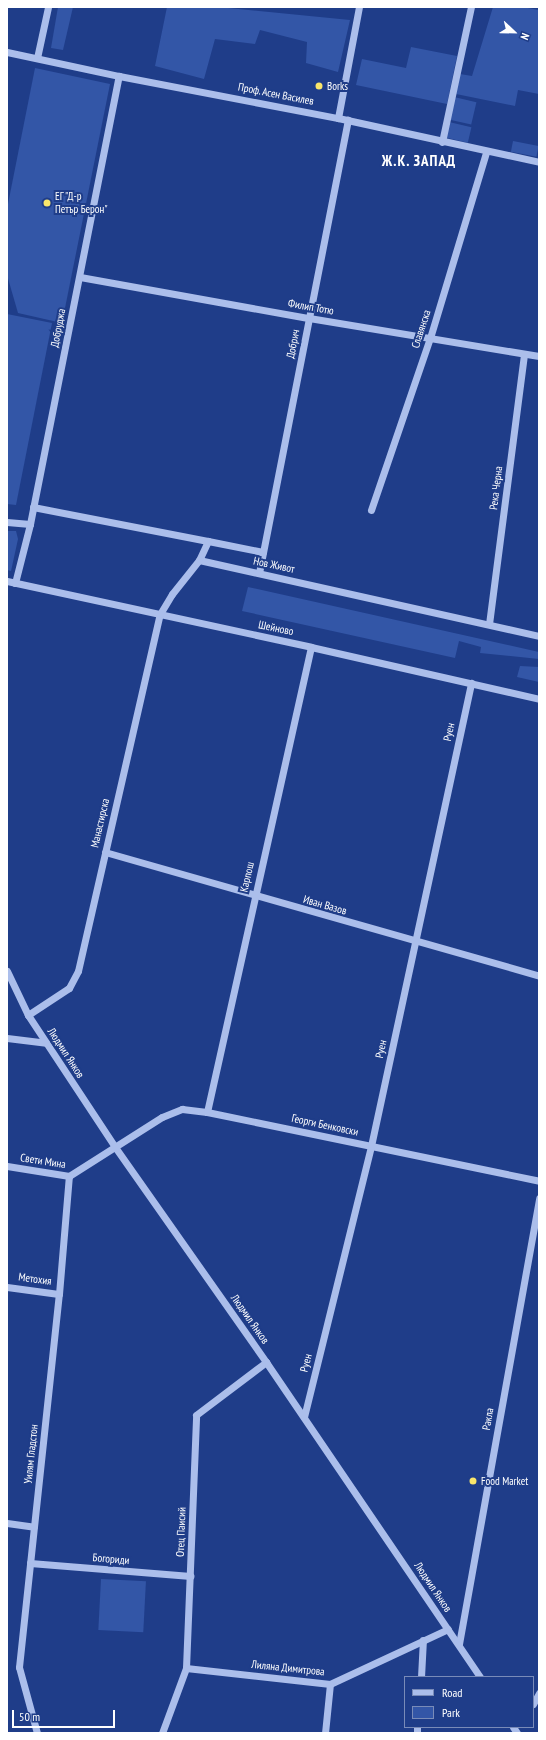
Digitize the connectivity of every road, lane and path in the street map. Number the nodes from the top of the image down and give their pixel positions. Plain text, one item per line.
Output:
1 (48, 7) edge
2 (359, 7) edge
3 (471, 7) edge
4 (7, 52) edge
5 (38, 58) junction
6 (119, 76) junction
7 (338, 118) junction
8 (348, 120) junction
9 (442, 142) junction
10 (486, 152) junction
11 (539, 162) edge
12 (80, 277) junction
13 (309, 318) junction
14 (430, 338) junction
15 (524, 354) junction
16 (539, 356) edge
17 (33, 507) junction
18 (371, 510) dead end
19 (7, 522) edge
20 (30, 524) junction
21 (208, 541) junction
22 (263, 552) junction
23 (199, 560) junction
24 (259, 573) junction
25 (7, 581) edge
26 (15, 583) junction
27 (160, 614) junction
28 (489, 624) junction
29 (539, 636) edge
30 (312, 647) junction
31 (471, 683) junction
32 (539, 698) edge
33 (104, 852) junction
34 (254, 896) junction
35 (415, 942) junction
36 (7, 971) edge
37 (539, 976) edge
38 (28, 1015) junction
39 (7, 1038) edge
40 (46, 1043) junction
41 (207, 1112) junction
42 (371, 1146) junction
43 (115, 1147) junction
44 (7, 1166) edge
45 (69, 1176) junction
46 (539, 1181) edge
47 (539, 1198) edge
48 (7, 1287) edge
49 (60, 1294) junction
50 (266, 1362) junction
51 (304, 1417) junction
52 (7, 1523) edge
53 (34, 1527) junction
54 (30, 1563) junction
55 (190, 1576) junction
56 (448, 1629) junction
57 (423, 1640) junction
58 (459, 1644) junction
59 (186, 1668) junction
60 (421, 1676) edge
61 (479, 1676) edge
62 (330, 1684) junction
63 (539, 1693) edge
64 (534, 1702) edge
65 (37, 1733) edge
66 (162, 1733) edge
67 (325, 1733) edge

1 - 5 street
2 - 7 street
3 - 9 street
4 - 5 street, Проф. Асен Василев
5 - 6 street, Проф. Асен Василев
6 - 7 street, Проф. Асен Василев
6 - 12 street, Добруджа
7 - 8 street, Проф. Асен Василев
8 - 9 street, Проф. Асен Василев
8 - 13 street, Добрич
9 - 10 street, Проф. Асен Василев
10 - 11 street, Проф. Асен Василев
10 - 14 street, Славянска
12 - 13 street, Филип Тотю
12 - 17 street, Добруджа
13 - 14 street, Филип Тотю
13 - 22 street, Добрич
14 - 15 street, Филип Тотю
14 - 18 street, Славянска
15 - 16 street, Филип Тотю
15 - 28 street, Река Черна
17 - 20 street, Добруджа
17 - 21 street
19 - 20 street
20 - 26 street, Добруджа
21 - 22 street
21 - 23 street
22 - 24 street, Добрич
23 - 24 street, Нов Живот
23 - 27 street
24 - 28 street, Нов Живот
25 - 26 street, Шейново
26 - 27 street, Шейново
27 - 30 street, Шейново
27 - 33 street, Манастирска
28 - 29 street, Нов Живот
30 - 31 street, Шейново
30 - 34 street, Карпош
31 - 32 street, Шейново
31 - 35 street, Руен
33 - 34 street, Иван Вазов
33 - 38 street, Манастирска
34 - 35 street, Иван Вазов
34 - 41 street, Карпош
35 - 37 street, Иван Вазов
35 - 42 street, Руен
36 - 38 street, Людмил Янков
38 - 40 street, Людмил Янков
39 - 40 street
40 - 43 street, Людмил Янков
41 - 42 street, Георги Бенковски
41 - 43 street, Георги Бенковски
42 - 46 street, Георги Бенковски
42 - 51 street, Руен
43 - 45 street, Свети Мина
43 - 50 street, Людмил Янков
44 - 45 street, Свети Мина
45 - 49 street, Уилям Гладстон
47 - 58 street, Ракла
48 - 49 street, Метохия
49 - 53 street, Уилям Гладстон
50 - 51 street, Людмил Янков
50 - 55 street, Отец Паисий
51 - 56 street, Людмил Янков
52 - 53 street
53 - 54 street, Уилям Гладстон
54 - 55 street, Богориди
54 - 65 street, Уилям Гладстон
55 - 59 street, Отец Паисий
56 - 57 street, Лиляна Димитрова
56 - 58 street, Людмил Янков
57 - 60 street
57 - 62 street, Лиляна Димитрова
58 - 61 street, Людмил Янков
59 - 62 street, Лиляна Димитрова
59 - 66 street, Отец Паисий
62 - 67 street
63 - 64 street

